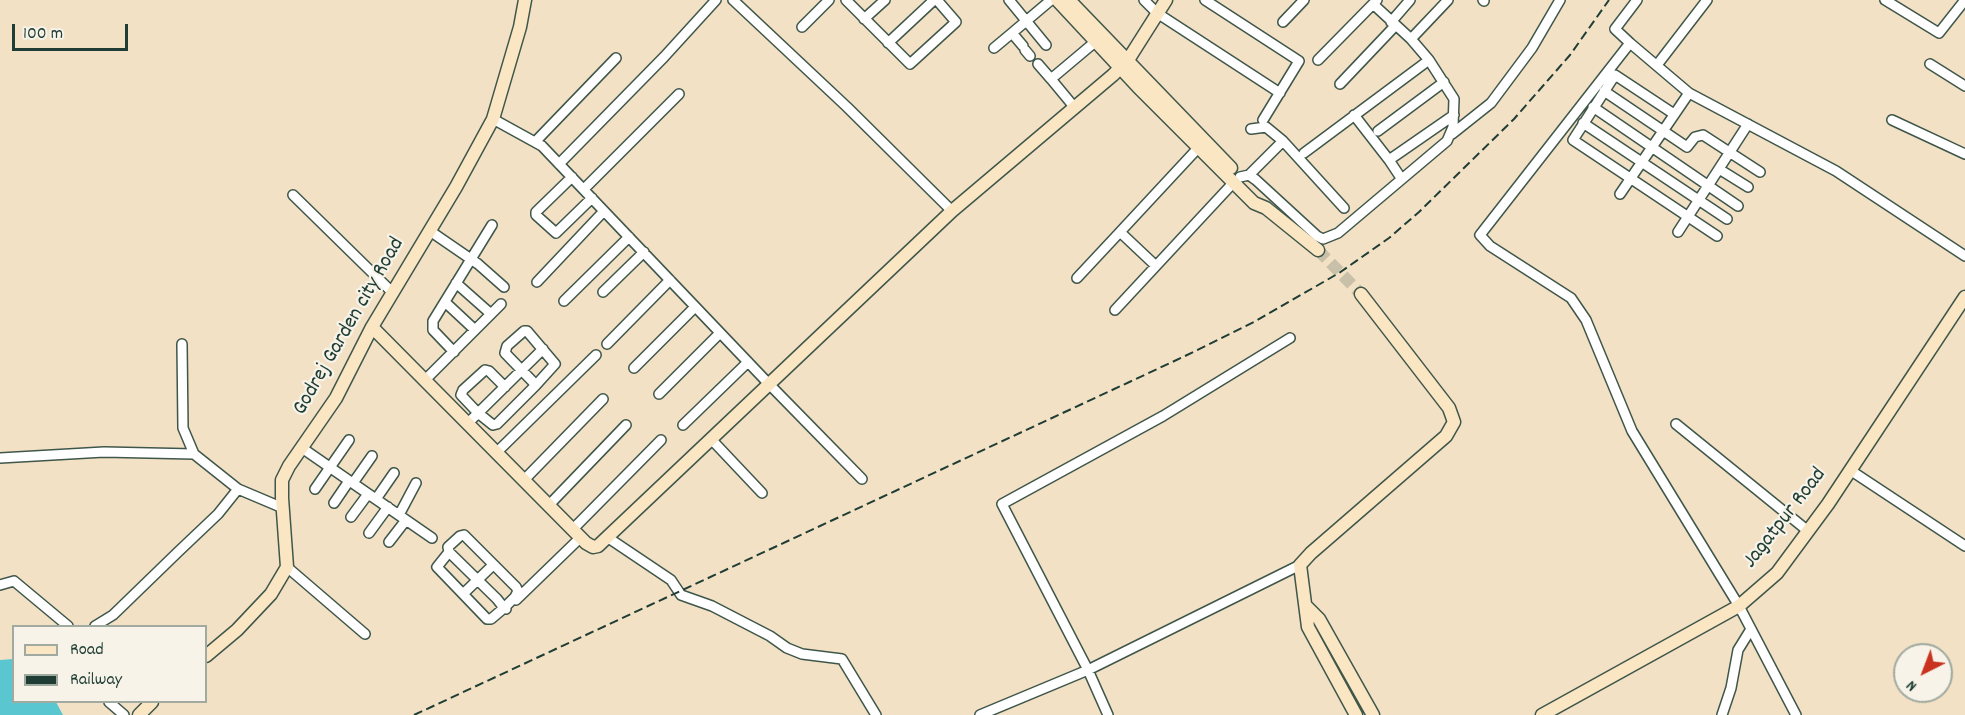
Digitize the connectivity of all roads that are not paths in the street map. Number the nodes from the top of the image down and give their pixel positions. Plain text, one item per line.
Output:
1 (525, 0) edge
2 (716, 0) edge
3 (733, 0) edge
4 (829, 0) edge
5 (846, 0) edge
6 (885, 0) edge
7 (935, 0) edge
8 (1009, 0) edge
9 (1052, 0) edge
10 (1057, 0) edge
11 (1069, 0) edge
12 (1144, 0) edge
13 (1166, 0) edge
14 (1205, 0) edge
15 (1304, 0) edge
16 (1410, 0) edge
17 (1448, 0) edge
18 (1560, 0) edge
19 (1636, 0) edge
20 (1707, 0) edge
21 (1885, 0) edge
22 (1965, 0) edge
23 (1375, 2) edge
24 (1157, 13) junction
25 (864, 19) junction
26 (1026, 21) junction
27 (1283, 22) dead end
28 (1393, 24) junction
29 (802, 27) dead end
30 (1012, 33) junction
31 (1411, 39) junction
32 (1095, 42) junction
33 (1630, 43) junction
34 (888, 44) junction
35 (1046, 45) dead end
36 (994, 48) dead end
37 (1026, 51) dead end
38 (616, 58) dead end
39 (1318, 60) dead end
40 (1429, 60) junction
41 (1038, 64) dead end
42 (1124, 64) junction
43 (1930, 64) dead end
44 (1657, 65) junction
45 (1051, 79) junction
46 (1444, 82) junction
47 (1340, 84) dead end
48 (1965, 86) edge
49 (1604, 91) junction
50 (1280, 93) junction
51 (1689, 93) junction
52 (679, 94) dead end
53 (1593, 107) junction
54 (1075, 108) junction
55 (1674, 114) junction
56 (1354, 115) junction
57 (1454, 115) junction
58 (492, 118) junction
59 (1263, 120) dead end
60 (1892, 120) dead end
61 (1583, 123) junction
62 (1748, 124) junction
63 (1251, 129) dead end
64 (1663, 130) junction
65 (1378, 131) dead end
66 (1452, 134) junction
67 (1283, 141) junction
68 (535, 142) junction
69 (1198, 147) junction
70 (1652, 147) junction
71 (1729, 152) junction
72 (1304, 153) dead end
73 (1965, 154) edge
74 (1389, 160) junction
75 (1641, 162) junction
76 (559, 164) junction
77 (1719, 169) junction
78 (1760, 172) dead end
79 (572, 177) junction
80 (1241, 178) junction
81 (1401, 178) junction
82 (1630, 178) junction
83 (1707, 186) junction
84 (1748, 187) dead end
85 (584, 189) junction
86 (1620, 194) dead end
87 (293, 195) dead end
88 (592, 198) junction
89 (1698, 200) junction
90 (1738, 206) dead end
91 (1344, 208) dead end
92 (604, 211) junction
93 (952, 211) junction
94 (1688, 217) junction
95 (1727, 219) dead end
96 (492, 225) dead end
97 (430, 231) junction
98 (1120, 232) junction
99 (1677, 232) dead end
100 (1717, 236) dead end
101 (629, 237) junction
102 (1318, 250) tunnel mouth
103 (644, 252) junction
104 (1965, 256) edge
105 (471, 259) junction
106 (1156, 266) junction
107 (1077, 278) dead end
108 (670, 280) junction
109 (537, 282) dead end
110 (456, 283) junction
111 (504, 287) dead end
112 (393, 292) junction
113 (603, 292) dead end
114 (1361, 294) tunnel mouth
115 (1965, 297) edge
116 (564, 301) dead end
117 (445, 302) junction
118 (501, 304) dead end
119 (695, 307) junction
120 (1114, 310) dead end
121 (491, 314) junction
122 (372, 327) junction
123 (475, 330) junction
124 (720, 333) junction
125 (1290, 338) dead end
126 (182, 344) dead end
127 (607, 344) dead end
128 (543, 350) junction
129 (454, 352) junction
130 (597, 355) dead end
131 (748, 362) junction
132 (634, 368) dead end
133 (521, 370) junction
134 (425, 380) junction
135 (768, 383) junction
136 (536, 386) junction
137 (505, 387) junction
138 (659, 394) dead end
139 (603, 399) dead end
140 (478, 413) junction
141 (468, 423) junction
142 (1676, 424) dead end
143 (626, 425) dead end
144 (683, 425) dead end
145 (711, 439) junction
146 (349, 440) dead end
147 (661, 440) dead end
148 (302, 448) junction
149 (497, 452) junction
150 (194, 454) junction
151 (372, 456) dead end
152 (0, 458) edge
153 (330, 467) junction
154 (1851, 470) junction
155 (394, 473) dead end
156 (862, 478) dead end
157 (524, 480) junction
158 (351, 482) junction
159 (416, 483) dead end
160 (238, 489) junction
161 (315, 489) dead end
162 (762, 493) dead end
163 (372, 496) junction
164 (334, 503) dead end
165 (549, 505) junction
166 (388, 507) junction
167 (283, 508) junction
168 (351, 517) dead end
169 (402, 517) junction
170 (1808, 531) junction
171 (369, 533) dead end
172 (577, 533) junction
173 (1965, 533) edge
174 (607, 537) junction
175 (432, 538) dead end
176 (389, 542) dead end
177 (1962, 544) edge
178 (449, 552) junction
179 (493, 565) junction
180 (1300, 566) junction
181 (287, 567) junction
182 (477, 580) junction
183 (0, 585) edge
184 (464, 593) junction
185 (1738, 606) junction
186 (1307, 607) junction
187 (505, 608) junction
188 (116, 618) dead end
189 (492, 623) dead end
190 (66, 625) edge
191 (97, 625) edge
192 (110, 625) edge
193 (1751, 629) junction
194 (365, 634) dead end
195 (207, 655) edge
196 (1088, 670) junction
197 (1352, 678) junction
198 (1339, 684) junction
199 (110, 703) edge
200 (151, 703) edge
201 (124, 715) edge
202 (139, 715) edge
203 (876, 715) edge
204 (980, 715) edge
205 (1108, 715) edge
206 (1356, 715) edge
207 (1373, 715) edge
208 (1542, 715) edge
209 (1722, 715) edge
210 (1796, 715) edge

1 - 58 street, Godrej Garden city Road
2 - 76 street
3 - 93 street
4 - 29 street
5 - 25 street
6 - 25 street
7 - 34 street
7 - 34 street
8 - 26 street
9 - 26 street
10 - 32 street
11 - 42 street
12 - 24 street
13 - 24 street
14 - 50 street
15 - 27 street
16 - 28 street
17 - 31 street
18 - 66 street
19 - 33 street
20 - 44 street
21 - 22 street
23 - 28 street
23 - 39 street
24 - 42 street
24 - 50 street
25 - 34 street
26 - 30 street
26 - 35 street
28 - 31 street
28 - 47 street
30 - 36 street
30 - 37 street
31 - 40 street
32 - 42 street
32 - 45 street
33 - 44 street
33 - 185 street
38 - 68 street
40 - 46 street
40 - 56 street
41 - 45 street
42 - 54 street
42 - 69 street
42 - 80 street
43 - 48 street
44 - 51 street
45 - 54 street
46 - 57 street
46 - 65 street
49 - 53 street
49 - 55 street
49 - 64 street
50 - 59 street
51 - 55 street
51 - 62 street
52 - 85 street
53 - 61 street
53 - 70 street
54 - 93 street
55 - 64 street
56 - 72 street
56 - 74 street
57 - 66 street
57 - 74 street
58 - 68 street
58 - 97 street, Godrej Garden city Road
60 - 73 street
61 - 75 street
61 - 82 street
62 - 71 street
62 - 104 street
63 - 67 street
64 - 70 street
64 - 71 street
66 - 81 street
67 - 80 street
67 - 91 street
68 - 76 street
69 - 80 street
69 - 98 street
70 - 75 street
70 - 83 street
71 - 77 street
71 - 78 street
74 - 81 street
75 - 82 street
75 - 89 street
76 - 79 street
77 - 83 street
77 - 84 street
79 - 85 street
79 - 88 street
80 - 81 street
80 - 102 street
80 - 106 street
82 - 86 street
82 - 94 street
83 - 89 street
83 - 90 street
85 - 88 street
87 - 112 street
88 - 92 street
89 - 94 street
89 - 95 street
92 - 101 street
92 - 109 street
93 - 135 street
94 - 99 street
94 - 100 street
96 - 105 street
97 - 105 street
97 - 112 street, Godrej Garden city Road
98 - 106 street
98 - 107 street
101 - 103 street
101 - 116 street
103 - 108 street
103 - 113 street
105 - 110 street
105 - 111 street
106 - 120 street
108 - 119 street
108 - 127 street
110 - 117 street
110 - 121 street
112 - 122 street, Godrej Garden city Road
114 - 180 street
115 - 154 street, Jagatpur Road
117 - 123 street
117 - 129 street
118 - 121 street
119 - 124 street
119 - 132 street
121 - 123 street
122 - 134 street
122 - 148 street, Godrej Garden city Road
123 - 129 street
124 - 131 street
124 - 138 street
125 - 196 street
126 - 150 street
128 - 133 street
128 - 133 street
128 - 136 street
129 - 134 street
130 - 149 street
131 - 135 street
131 - 144 street
133 - 136 street
133 - 137 street
134 - 141 street
135 - 145 street
135 - 156 street
136 - 140 street
137 - 140 street
137 - 140 street
139 - 157 street
140 - 141 street
141 - 149 street
142 - 170 street
143 - 165 street
145 - 162 street
145 - 174 street
146 - 153 street
147 - 172 street
148 - 153 street
148 - 167 street, Godrej Garden city Road
149 - 157 street
150 - 152 street
150 - 160 street
151 - 158 street
153 - 158 street
153 - 161 street
154 - 170 street, Jagatpur Road
154 - 177 street
155 - 163 street
157 - 165 street
158 - 163 street
158 - 164 street
159 - 169 street
160 - 167 street
160 - 191 street
163 - 166 street
163 - 168 street
165 - 172 street
166 - 169 street
166 - 171 street
167 - 181 street, Godrej Garden city Road
169 - 175 street
169 - 176 street
170 - 185 street, Jagatpur Road
172 - 174 street
172 - 187 street
173 - 177 street
174 - 203 street
178 - 179 street
178 - 182 street
178 - 184 street
179 - 182 street
179 - 187 street
180 - 186 street
180 - 196 street
181 - 194 street
181 - 195 street
182 - 184 street
182 - 187 street
183 - 190 street
184 - 187 street
185 - 193 street
185 - 208 street, Jagatpur Road
186 - 197 street
186 - 198 street
187 - 189 street
188 - 192 street
193 - 209 street
193 - 210 street
196 - 204 street
196 - 205 street
197 - 198 street
197 - 207 street
198 - 206 street
199 - 201 street
200 - 202 street

